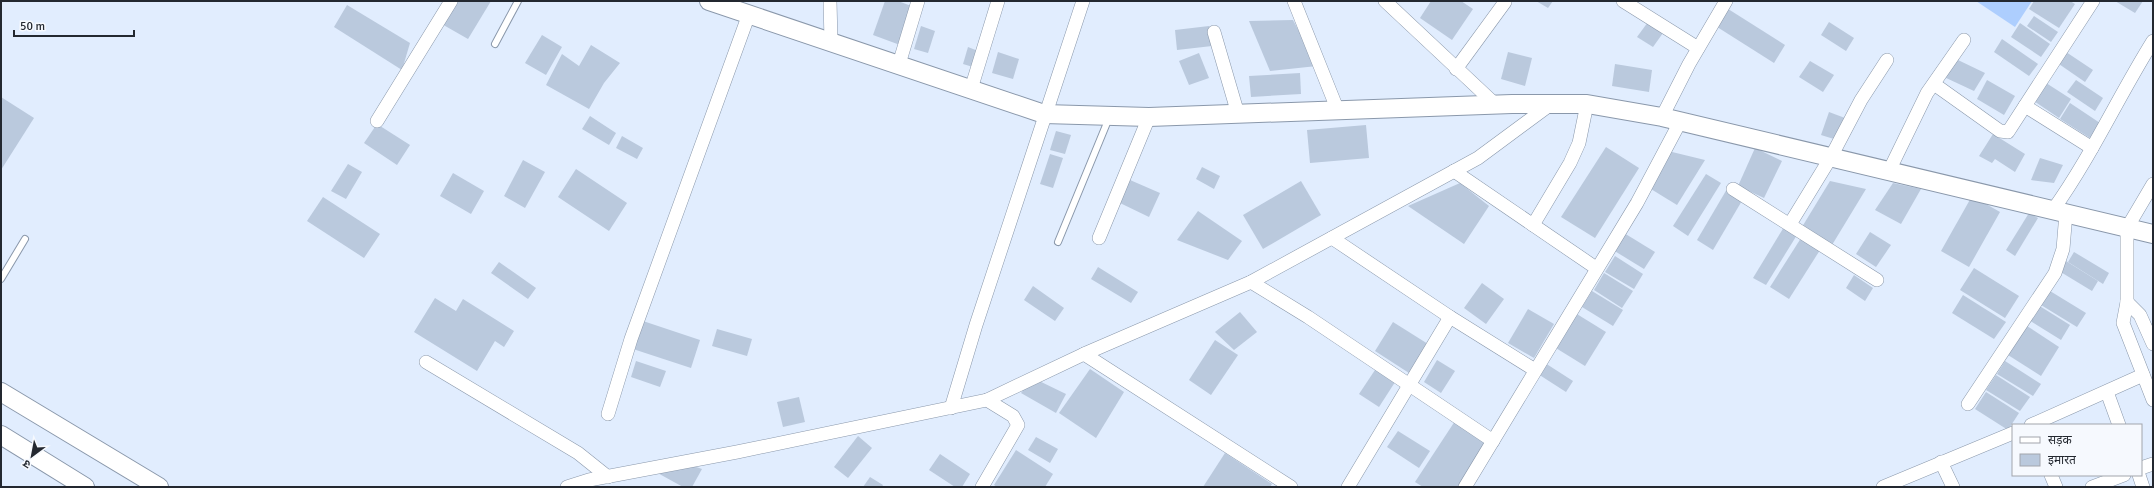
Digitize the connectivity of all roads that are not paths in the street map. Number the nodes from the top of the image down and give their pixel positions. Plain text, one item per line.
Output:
1 (451, 1) edge
2 (518, 1) edge
3 (709, 1) edge
4 (830, 1) edge
5 (918, 1) edge
6 (998, 1) edge
7 (1083, 1) edge
8 (1294, 1) edge
9 (1385, 1) edge
10 (1623, 1) edge
11 (1726, 1) edge
12 (2093, 1) edge
13 (1505, 2) edge
14 (1398, 6) edge
15 (749, 14) junction
16 (1214, 32) dead end
17 (1964, 40) dead end
18 (831, 41) junction
19 (2153, 41) edge
20 (495, 44) dead end
21 (1698, 48) junction
22 (1887, 60) dead end
23 (899, 64) junction
24 (1456, 69) junction
25 (1934, 84) junction
26 (971, 89) junction
27 (1551, 104) junction
28 (1588, 104) junction
29 (1496, 105) junction
30 (2025, 106) junction
31 (1338, 111) junction
32 (1044, 114) junction
33 (1238, 114) junction
34 (1110, 116) junction
35 (1149, 117) junction
36 (1662, 117) junction
37 (377, 121) dead end
38 (1680, 122) junction
39 (2092, 148) junction
40 (1831, 157) junction
41 (1454, 170) junction
42 (1889, 171) junction
43 (2153, 184) edge
44 (1733, 189) dead end
45 (2060, 212) junction
46 (1790, 224) junction
47 (1533, 225) junction
48 (2127, 228) junction
49 (2153, 234) edge
50 (1099, 238) dead end
51 (1332, 238) junction
52 (25, 239) dead end
53 (1058, 242) dead end
54 (1596, 268) junction
55 (1, 279) edge
56 (1877, 280) dead end
57 (1252, 282) junction
58 (2127, 302) junction
59 (1450, 317) junction
60 (2153, 345) edge
61 (2134, 352) junction
62 (1084, 354) junction
63 (426, 362) dead end
64 (1535, 370) junction
65 (2143, 375) junction
66 (1410, 385) junction
67 (1, 392) edge
68 (2107, 392) junction
69 (987, 400) junction
70 (2153, 400) edge
71 (1968, 404) dead end
72 (951, 408) junction
73 (608, 414) dead end
74 (2033, 424) edge
75 (2119, 424) edge
76 (2012, 432) edge
77 (1, 435) edge
78 (1493, 441) junction
79 (1941, 462) junction
80 (2153, 464) edge
81 (2142, 468) edge
82 (2051, 476) edge
83 (2121, 476) edge
84 (2139, 476) edge
85 (608, 477) junction
86 (85, 487) edge
87 (159, 487) edge
88 (567, 487) edge
89 (982, 487) edge
90 (1291, 487) edge
91 (1348, 487) edge
92 (1465, 487) edge
93 (1883, 487) edge
94 (1953, 487) edge
95 (2056, 487) edge
96 (2092, 487) edge
97 (2143, 487) edge

1 - 37 street
2 - 20 lane
3 - 15 street
4 - 18 street
5 - 23 street
6 - 26 street
7 - 32 street
8 - 31 street
9 - 14 street
10 - 21 street
11 - 21 street
12 - 30 street
13 - 24 street
14 - 24 street
15 - 18 street
15 - 73 street
16 - 33 street
17 - 25 street
18 - 23 street
19 - 39 street
21 - 36 street
22 - 40 street
23 - 26 street
24 - 29 street
25 - 30 street
25 - 42 street
26 - 32 street
27 - 28 street
27 - 29 street
27 - 41 street
28 - 36 street
28 - 47 street
29 - 31 street
30 - 39 street
31 - 33 street
32 - 34 street
32 - 72 street
33 - 35 street
34 - 35 street
34 - 53 lane
35 - 50 street
36 - 38 street
38 - 40 street
38 - 54 street
39 - 45 street
40 - 42 street
40 - 46 street
41 - 47 street
41 - 51 street
42 - 45 street
43 - 48 street
44 - 46 street
45 - 48 street
45 - 71 street
46 - 56 street
47 - 54 street
48 - 49 street
48 - 58 street
51 - 57 street
51 - 59 street
52 - 55 lane
54 - 64 street
57 - 62 street
57 - 66 street
58 - 60 street
58 - 61 street
59 - 64 street
59 - 66 street
60 - 61 street
61 - 65 street
62 - 69 street
62 - 90 street
63 - 85 street
64 - 78 street
65 - 68 street
65 - 70 street
66 - 78 street
66 - 91 street
67 - 87 street
68 - 74 street
68 - 75 street
69 - 72 street
69 - 89 street
72 - 85 street
76 - 79 street
77 - 86 street
78 - 92 street
79 - 93 street
79 - 94 street
80 - 81 street
82 - 95 street
83 - 96 street
84 - 97 street
85 - 88 street

